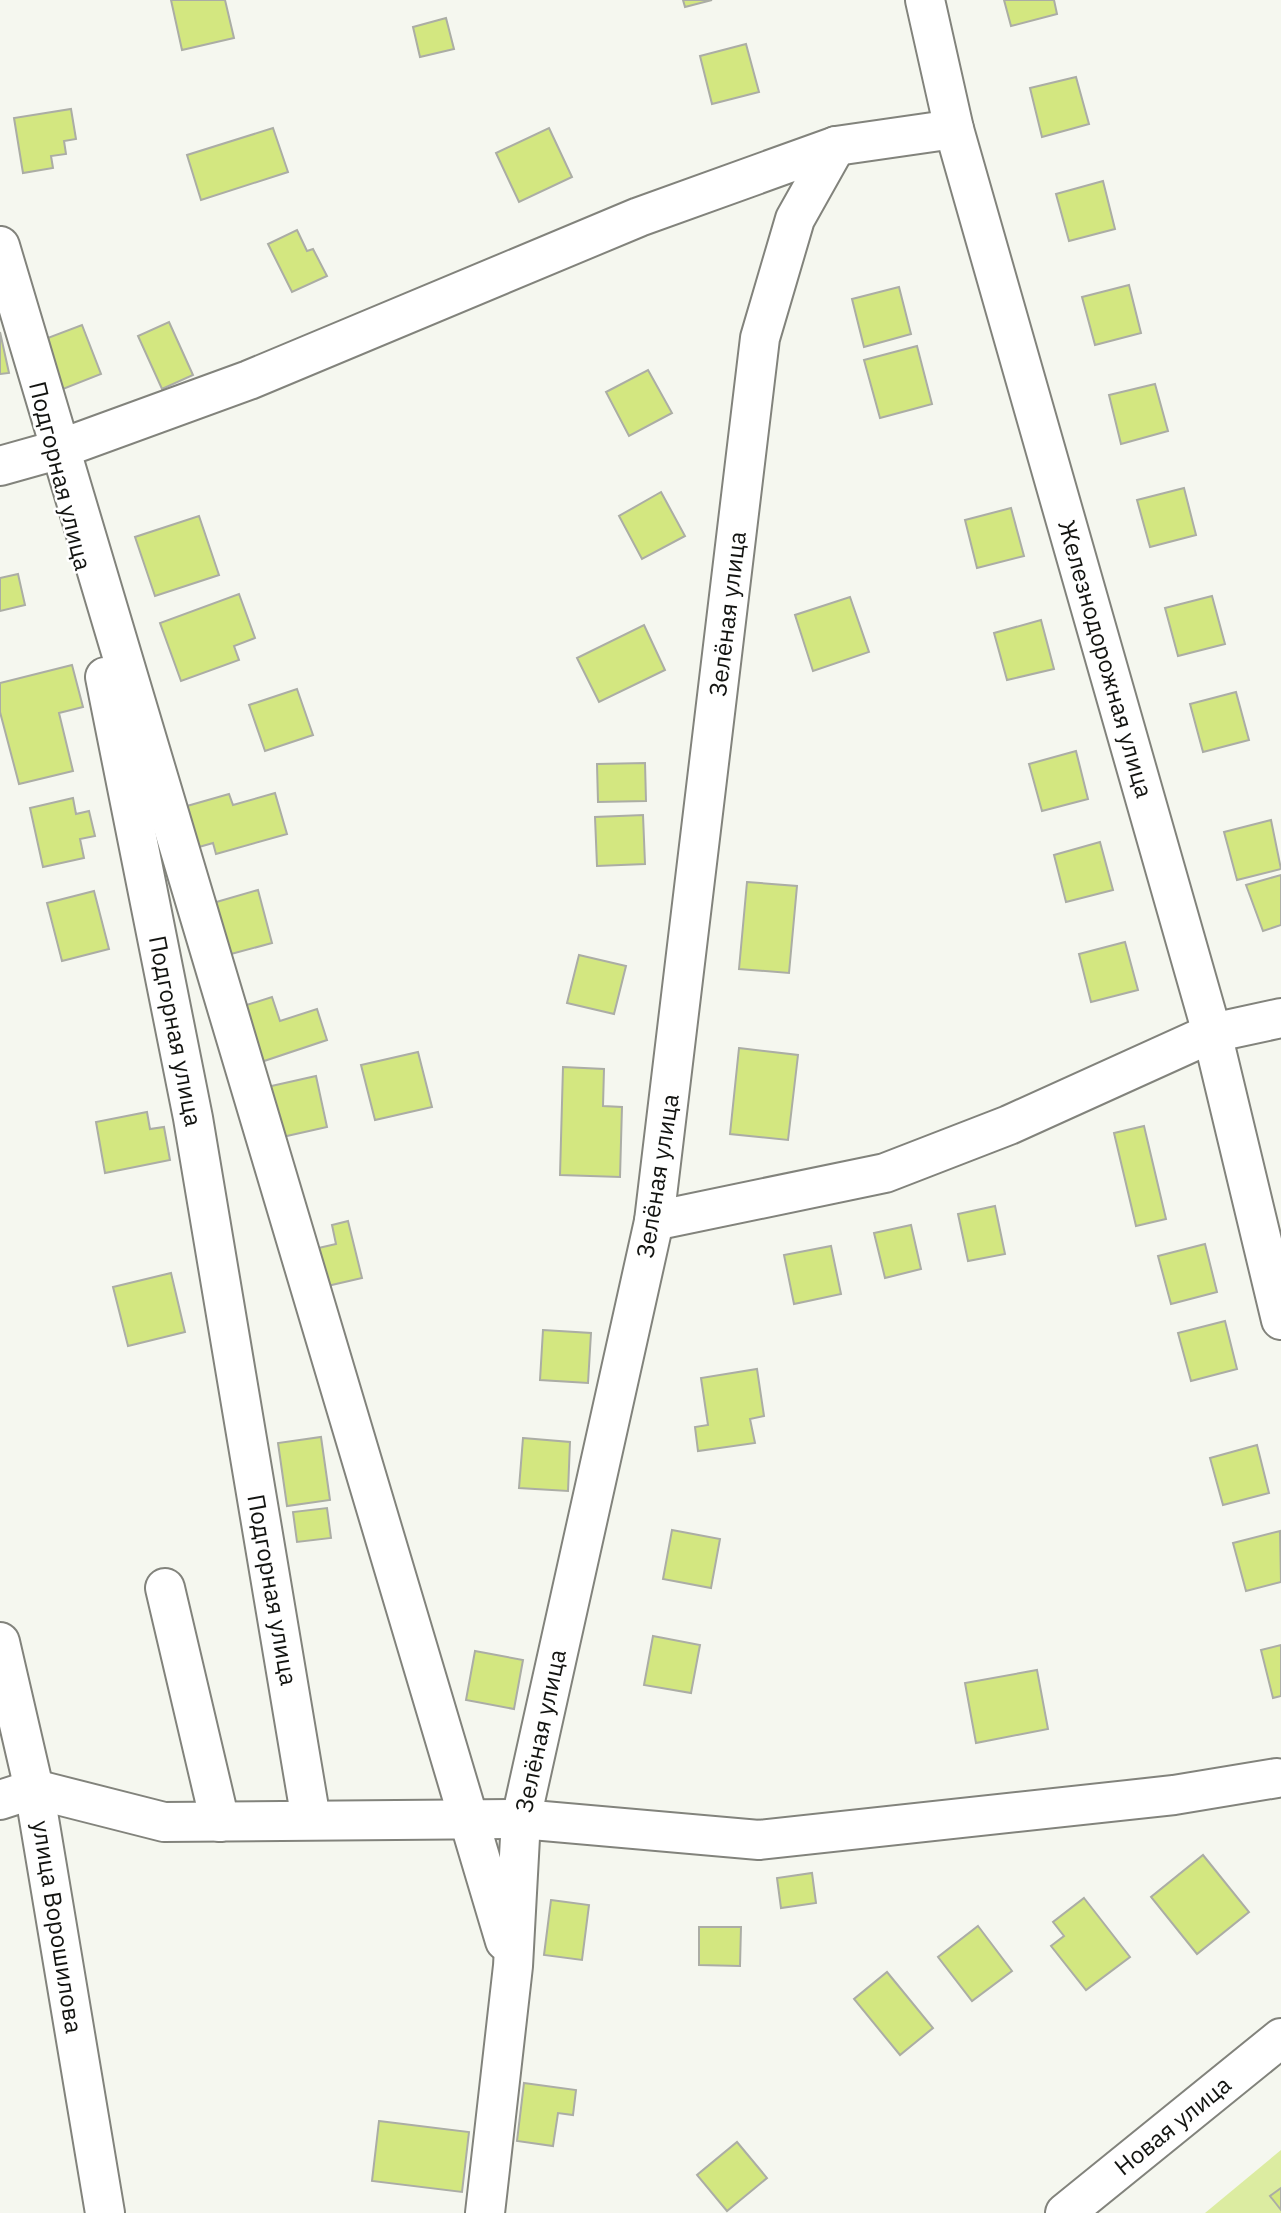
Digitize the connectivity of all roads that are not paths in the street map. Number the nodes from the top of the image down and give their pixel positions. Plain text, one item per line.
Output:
1 (925, 0) edge
2 (954, 129) junction
3 (836, 146) junction
4 (0, 248) edge
5 (57, 450) junction
6 (0, 466) edge
7 (1281, 1018) edge
8 (1212, 1033) junction
9 (654, 1222) junction
10 (1281, 1320) edge
11 (165, 1588) dead end
12 (0, 1642) edge
13 (1277, 1778) dead end
14 (17, 1795) edge
15 (521, 1819) junction
16 (312, 1820) junction
17 (220, 1822) junction
18 (513, 1966) junction
19 (1281, 2038) edge
20 (105, 2213) edge
21 (485, 2213) edge
22 (1065, 2213) edge

1 - 2 street, Железнодорожная улица
2 - 3 street
2 - 8 street, Железнодорожная улица
3 - 5 street
3 - 9 street, Зелёная улица
4 - 5 street, Подгорная улица
4 - 18 street
5 - 6 street
5 - 16 street, Подгорная улица
7 - 8 street
8 - 9 street
8 - 10 street, Железнодорожная улица
9 - 15 street, Зелёная улица
11 - 17 street
12 - 14 street, улица Ворошилова
13 - 15 street
14 - 17 street
14 - 20 street, улица Ворошилова
15 - 16 street
15 - 18 street, Зелёная улица
16 - 17 street
18 - 21 street, Зелёная улица
19 - 22 street, Новая улица

